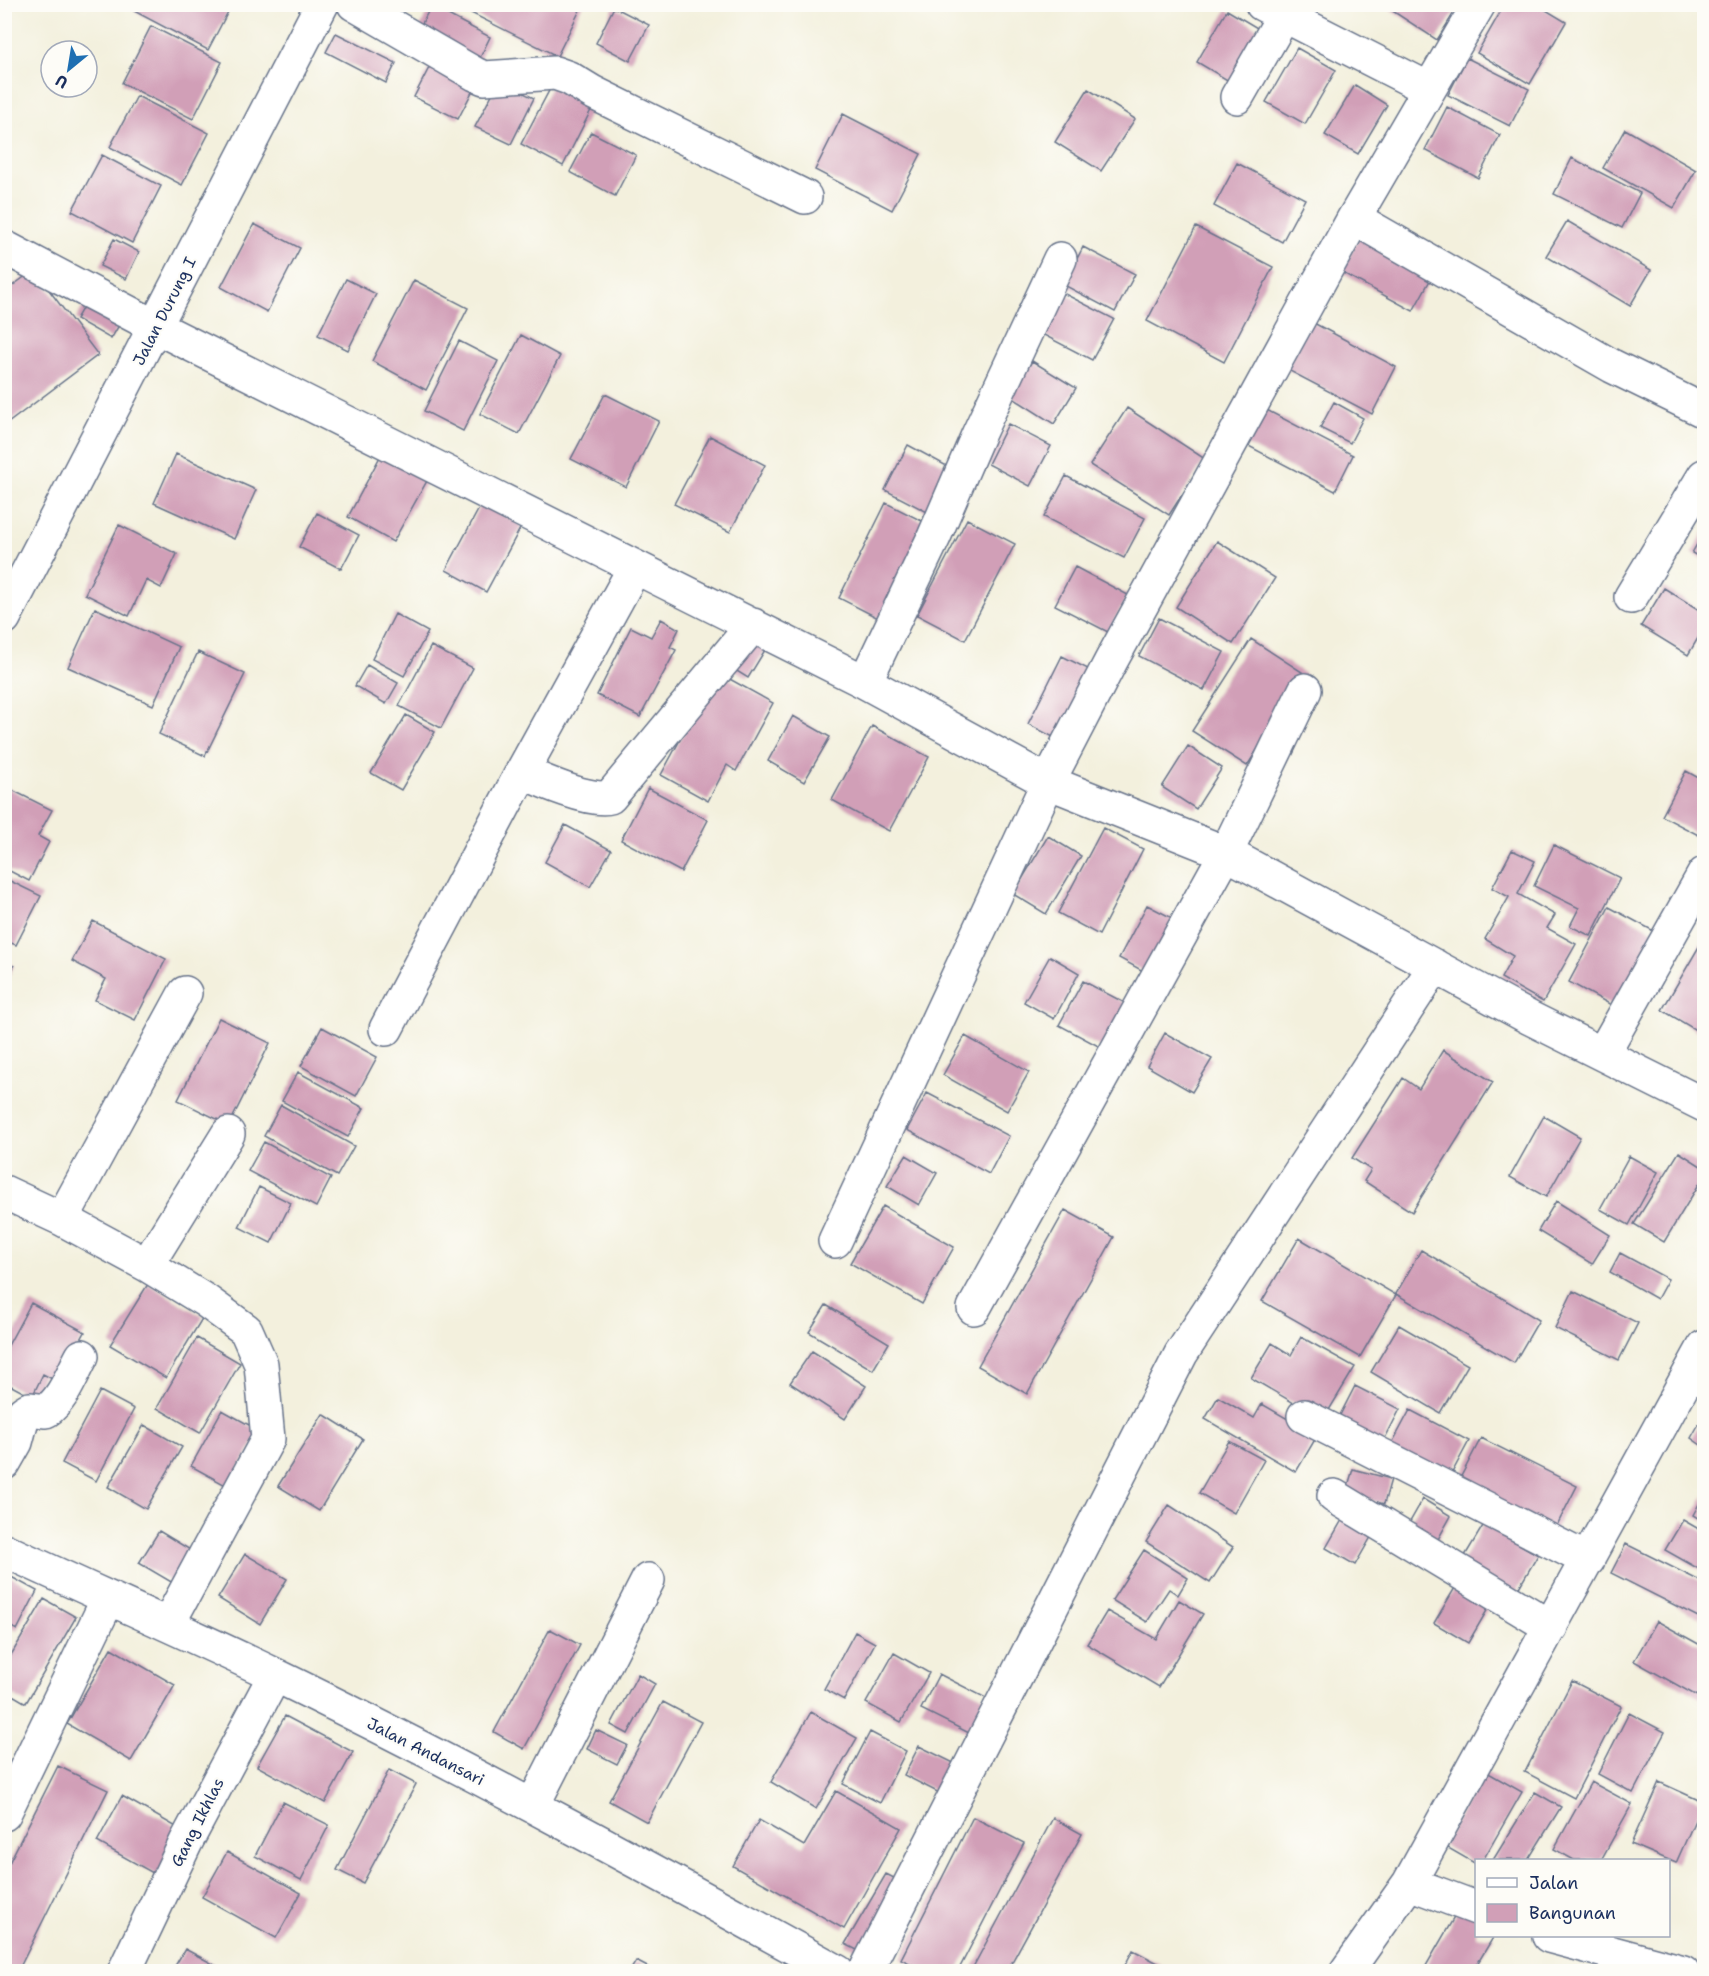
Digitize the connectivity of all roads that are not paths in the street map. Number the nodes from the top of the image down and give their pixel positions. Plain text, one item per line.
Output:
1 (322, 4) edge
2 (354, 4) edge
3 (1479, 4) edge
4 (1272, 11) edge
5 (1429, 89) junction
6 (1237, 97) dead end
7 (805, 196) dead end
8 (1354, 218) junction
9 (4, 247) edge
10 (1060, 259) dead end
11 (156, 327) junction
12 (1704, 411) edge
13 (1704, 476) edge
14 (635, 567) junction
15 (15, 571) edge
16 (1631, 597) dead end
17 (4, 618) edge
18 (753, 625) junction
19 (866, 682) junction
20 (1305, 690) dead end
21 (522, 772) junction
22 (1048, 782) junction
23 (1226, 853) junction
24 (1704, 874) edge
25 (1435, 966) junction
26 (185, 993) dead end
27 (386, 1029) dead end
28 (1603, 1053) junction
29 (1704, 1105) edge
30 (228, 1134) dead end
31 (4, 1192) edge
32 (62, 1219) junction
33 (836, 1241) dead end
34 (147, 1264) junction
35 (974, 1308) dead end
36 (1704, 1347) edge
37 (82, 1356) dead end
38 (1304, 1416) dead end
39 (4, 1463) edge
40 (1334, 1496) dead end
41 (4, 1550) edge
42 (1588, 1560) junction
43 (648, 1580) dead end
44 (108, 1599) junction
45 (168, 1624) junction
46 (1551, 1627) junction
47 (275, 1675) junction
48 (533, 1805) junction
49 (4, 1814) edge
50 (1409, 1883) junction
51 (1475, 1908) edge
52 (1556, 1937) edge
53 (124, 1971) edge
54 (838, 1971) edge
55 (865, 1971) edge
56 (1346, 1971) edge
57 (1683, 1971) edge

1 - 11 street, Jalan Durung I
2 - 7 street
3 - 5 street
4 - 5 street
4 - 6 street
5 - 8 street
8 - 12 street
8 - 22 street
9 - 11 street
10 - 19 street
11 - 14 street
11 - 15 street, Jalan Durung I
13 - 16 street
14 - 18 street
14 - 21 street
15 - 17 street, Jalan Durung I
18 - 19 street
18 - 21 street
19 - 22 street
20 - 23 street
21 - 27 street
22 - 23 street
22 - 33 street
23 - 25 street
23 - 35 street
24 - 28 street
25 - 28 street
25 - 55 street
26 - 32 street
28 - 29 street
30 - 34 street
31 - 32 street
32 - 34 street
34 - 45 street
36 - 42 street
37 - 39 street
38 - 42 street
40 - 46 street
41 - 44 street, Jalan Andansari
42 - 46 street
43 - 48 street
44 - 45 street, Jalan Andansari
44 - 49 street
45 - 47 street, Jalan Andansari
46 - 50 street
47 - 48 street, Jalan Andansari
47 - 53 street, Gang Ikhlas
48 - 54 street, Jalan Andansari
50 - 51 street
50 - 56 street
52 - 57 street

